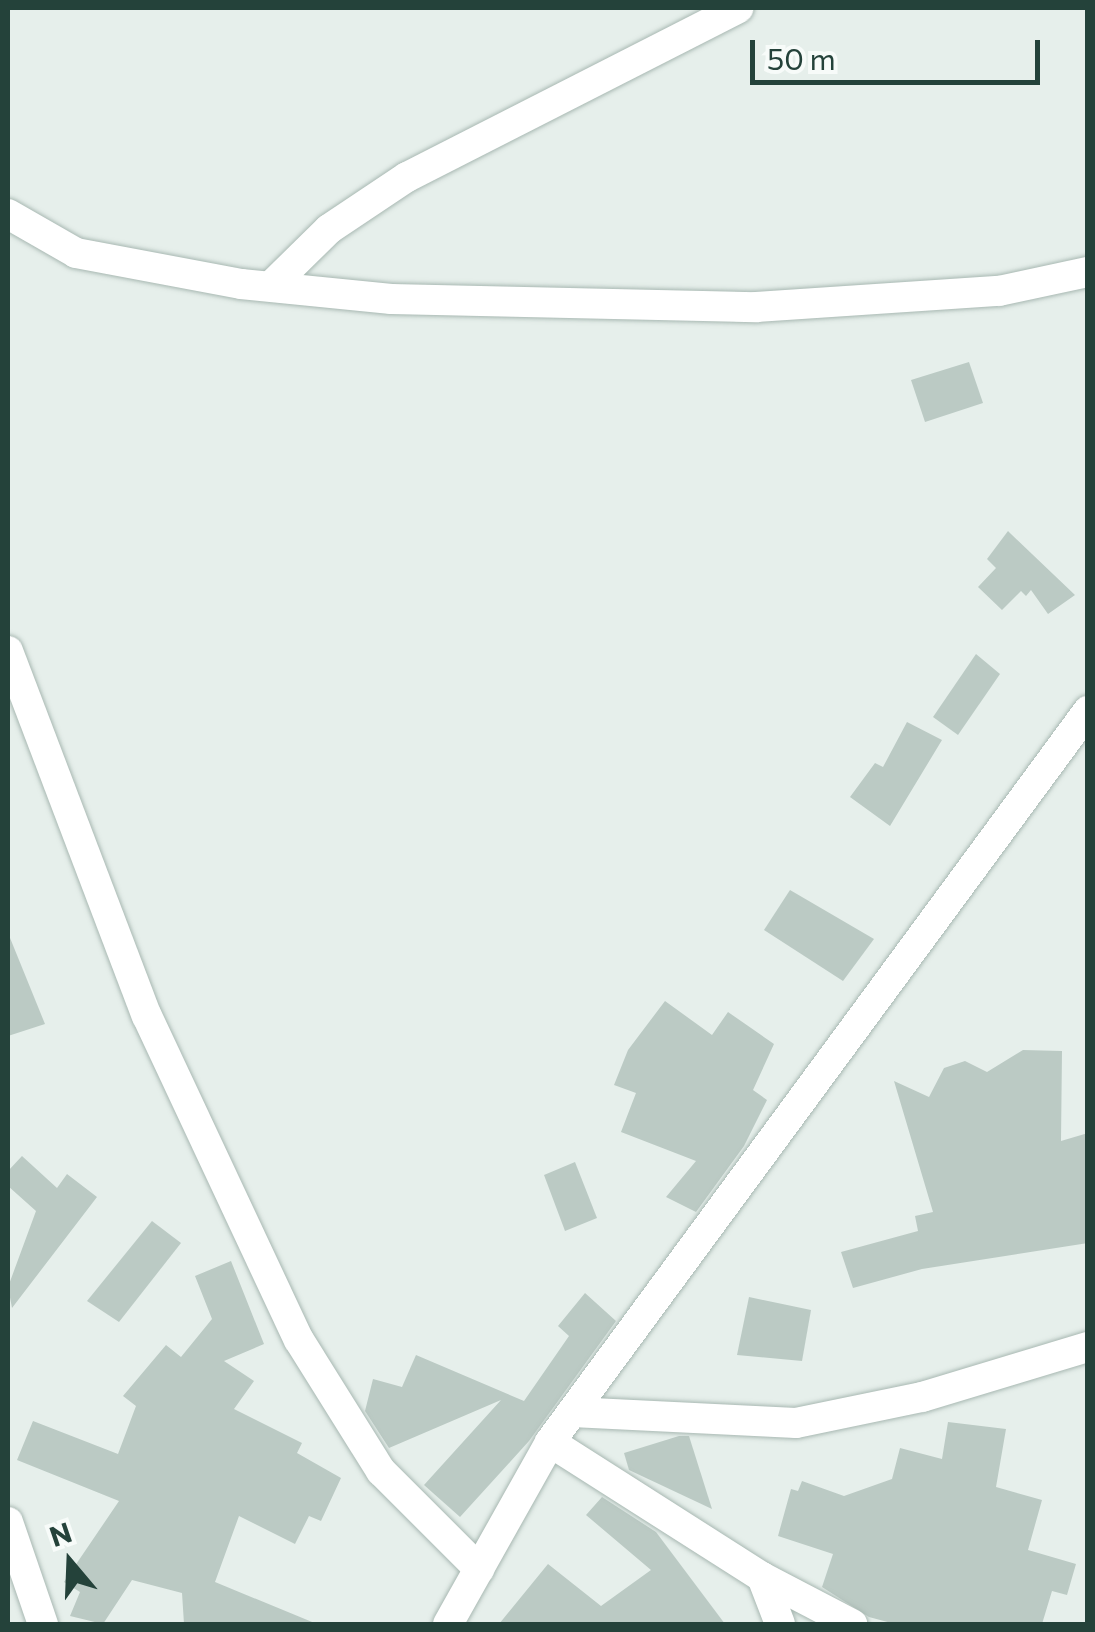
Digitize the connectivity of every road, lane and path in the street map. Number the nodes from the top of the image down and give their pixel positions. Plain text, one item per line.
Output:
1 (738, 8) edge
2 (8, 214) edge
3 (1088, 272) edge
4 (271, 286) junction
5 (8, 652) edge
6 (1088, 712) edge
7 (1088, 1347) edge
8 (572, 1412) junction
9 (550, 1442) junction
10 (8, 1522) edge
11 (479, 1569) junction
12 (762, 1577) junction
13 (43, 1624) edge
14 (448, 1624) edge
15 (780, 1624) edge
16 (852, 1624) edge

1 - 4 street
2 - 4 street
3 - 4 street
5 - 11 street
6 - 8 street
7 - 8 street
8 - 9 street
9 - 11 street
9 - 12 street
10 - 13 street
11 - 14 street
12 - 15 street
12 - 16 street

